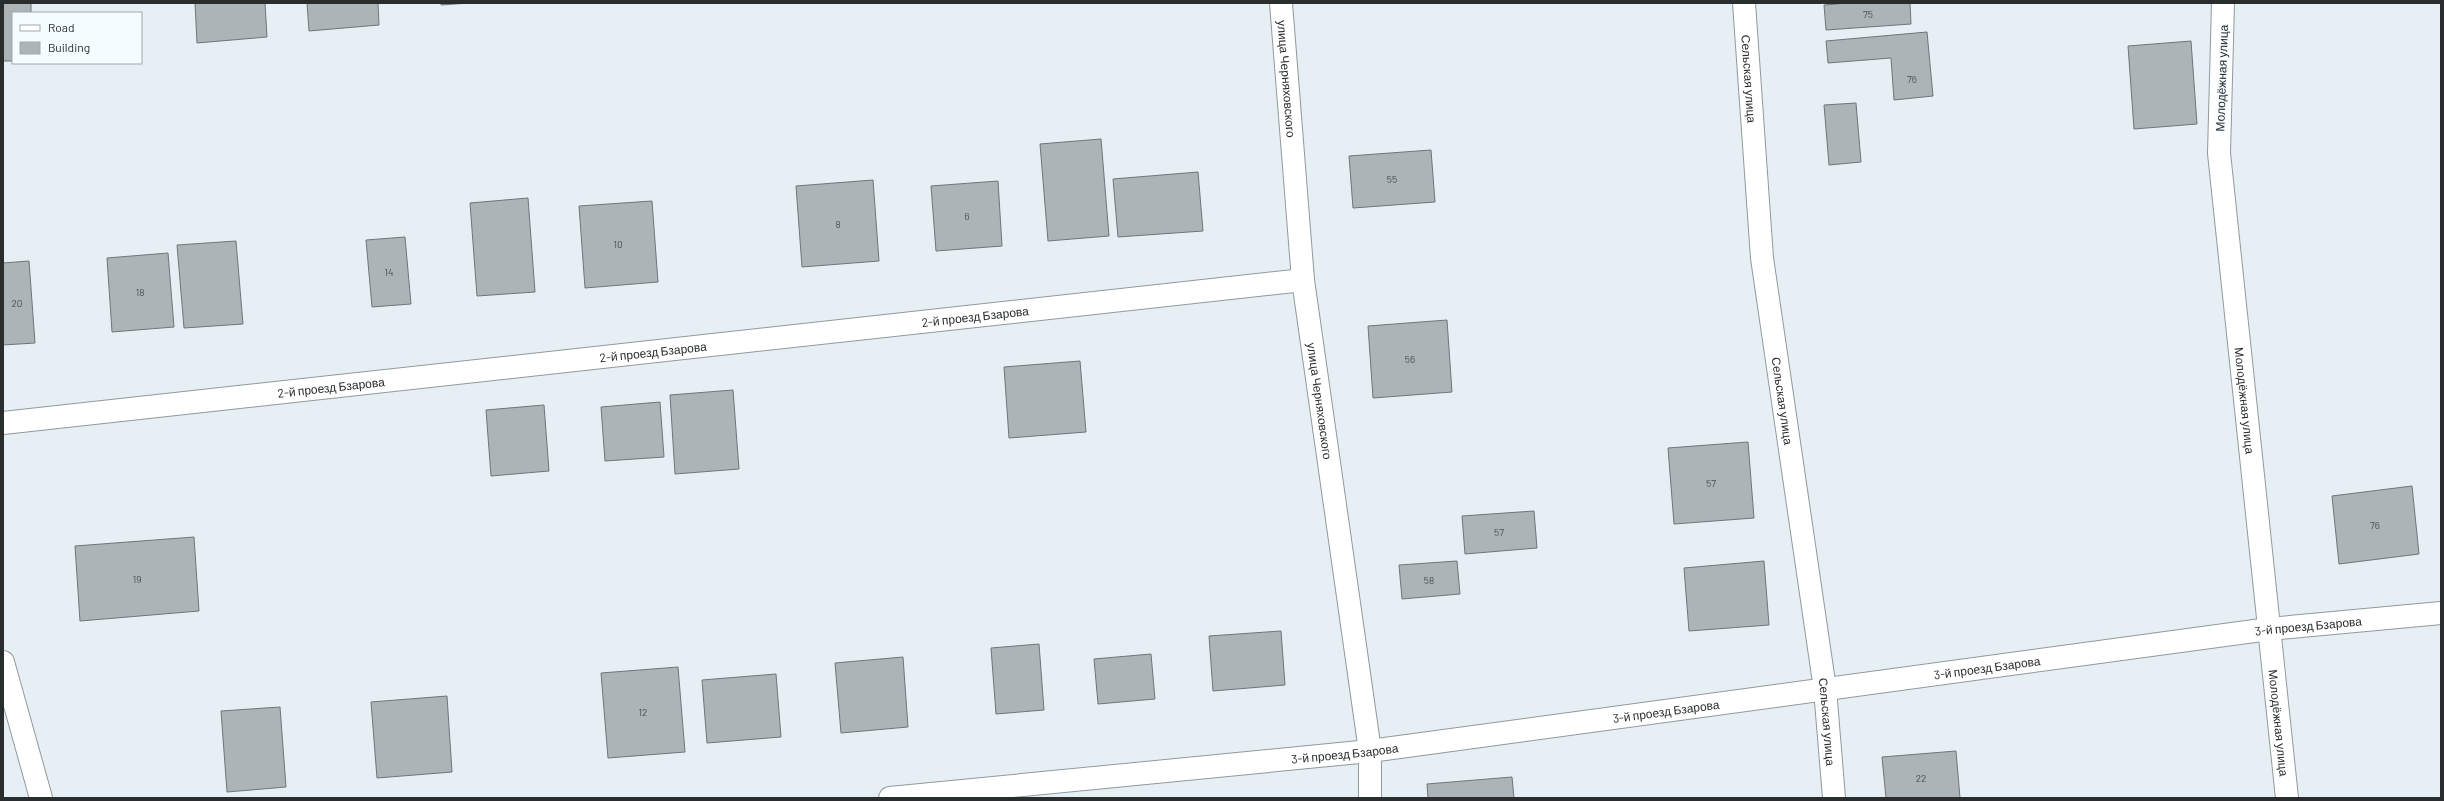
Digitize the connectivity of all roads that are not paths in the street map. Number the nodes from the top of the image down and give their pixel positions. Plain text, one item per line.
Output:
1 (1281, 3) edge
2 (1744, 3) edge
3 (2224, 3) edge
4 (1303, 280) junction
5 (3, 423) edge
6 (2441, 613) edge
7 (2269, 629) junction
8 (3, 662) edge
9 (1825, 689) junction
10 (1370, 751) junction
11 (41, 798) edge
12 (890, 798) edge
13 (1370, 798) edge
14 (1834, 798) edge
15 (2287, 798) edge

1 - 4 street, улица Черняховского
2 - 9 street, Сельская улица
3 - 7 street, Молодёжная улица
4 - 5 street, 2-й проезд Бзарова
4 - 10 street, улица Черняховского
6 - 7 street, 3-й проезд Бзарова
7 - 9 street, 3-й проезд Бзарова
7 - 15 street, Молодёжная улица
8 - 11 street
9 - 10 street, 3-й проезд Бзарова
9 - 14 street, Сельская улица
10 - 12 street, 3-й проезд Бзарова
10 - 13 street, улица Черняховского

